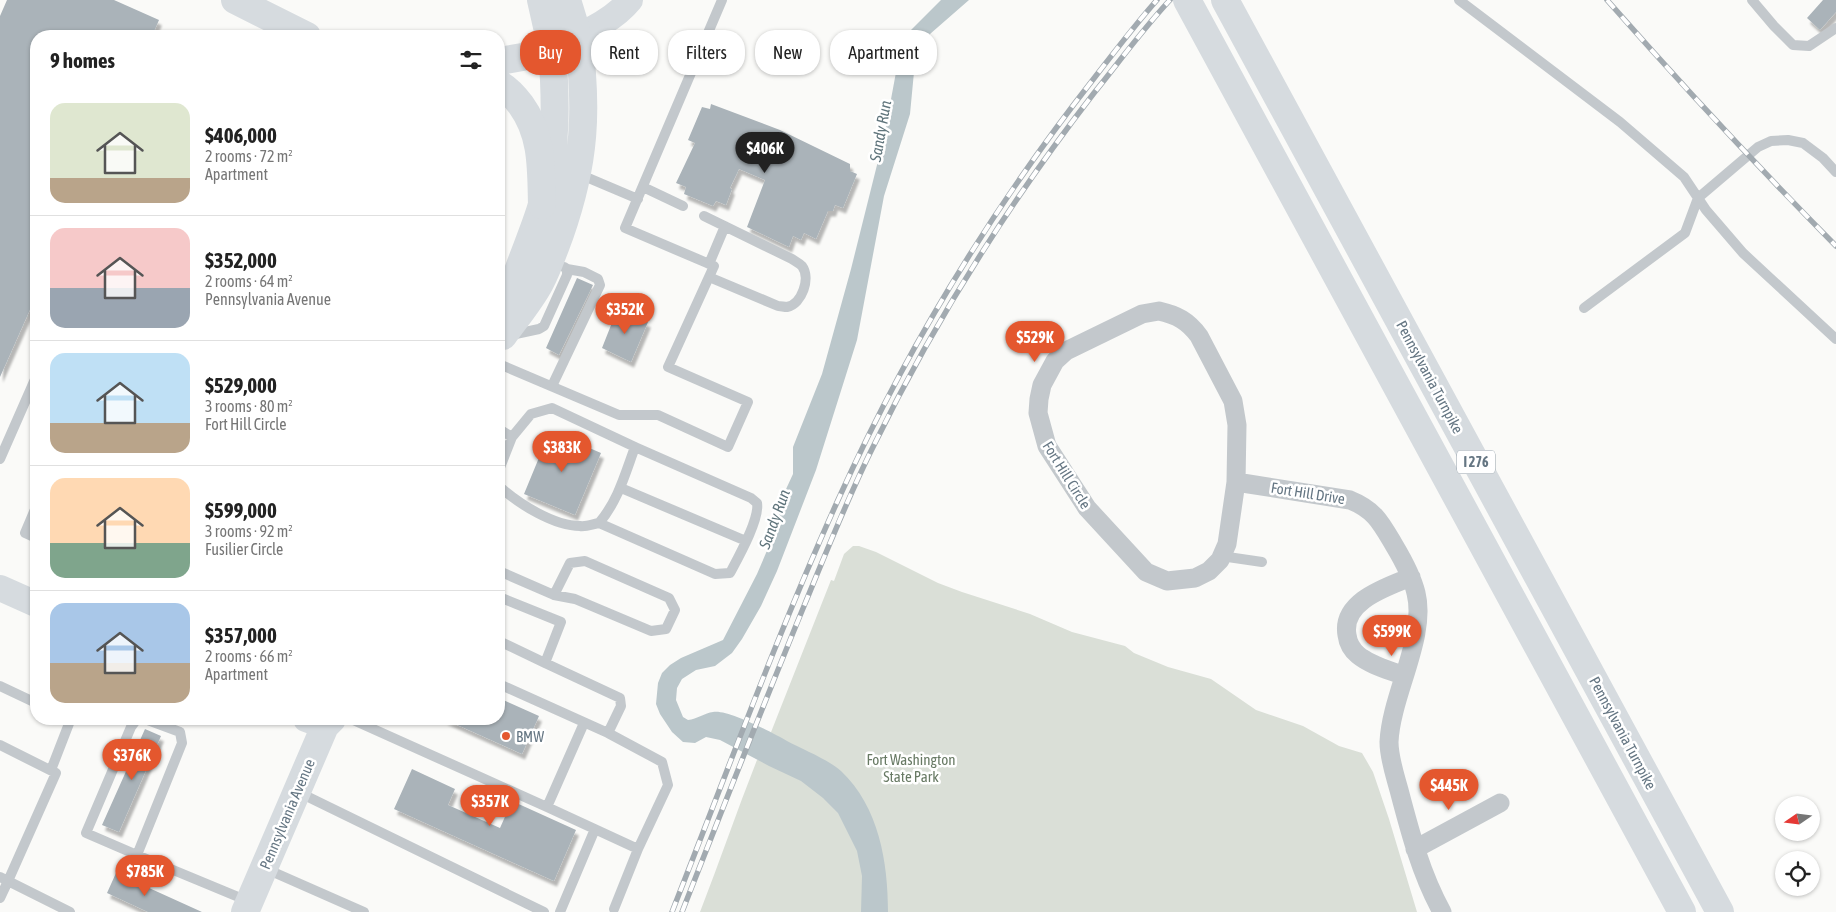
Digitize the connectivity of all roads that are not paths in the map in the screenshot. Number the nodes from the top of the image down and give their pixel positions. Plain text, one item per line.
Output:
1 (235, 0) edge
2 (541, 0) edge
3 (567, 0) edge
4 (630, 0) edge
5 (722, 0) edge
6 (1187, 0) edge
7 (1459, 0) edge
8 (1752, 0) edge
9 (1228, 6) edge
10 (1836, 28) edge
11 (295, 30) edge
12 (548, 30) edge
13 (576, 30) edge
14 (581, 34) edge
15 (520, 57) edge
16 (505, 60) edge
17 (581, 65) edge
18 (553, 75) edge
19 (505, 88) edge
20 (1836, 172) edge
21 (578, 173) junction
22 (643, 187) junction
23 (1698, 198) junction
24 (638, 199) junction
25 (542, 205) junction
26 (682, 206) dead end
27 (704, 216) dead end
28 (725, 226) junction
29 (559, 264) junction
30 (709, 264) junction
31 (709, 277) junction
32 (1584, 308) dead end
33 (505, 323) edge
34 (505, 335) edge
35 (1836, 339) edge
36 (505, 366) edge
37 (552, 386) junction
38 (30, 391) edge
39 (505, 433) edge
40 (512, 437) junction
41 (635, 447) junction
42 (505, 455) edge
43 (0, 459) edge
44 (1236, 482) junction
45 (621, 488) junction
46 (505, 491) edge
47 (30, 521) edge
48 (599, 524) junction
49 (30, 535) edge
50 (746, 541) junction
51 (1222, 556) junction
52 (1262, 562) dead end
53 (505, 574) edge
54 (1411, 577) junction
55 (0, 588) edge
56 (554, 596) junction
57 (505, 599) edge
58 (30, 601) edge
59 (505, 644) edge
60 (546, 663) junction
61 (1404, 676) junction
62 (0, 686) edge
63 (505, 687) edge
64 (30, 700) edge
65 (584, 722) junction
66 (68, 725) edge
67 (132, 725) edge
68 (161, 725) edge
69 (320, 725) edge
70 (364, 725) edge
71 (608, 733) junction
72 (0, 745) edge
73 (50, 770) junction
74 (297, 791) junction
75 (1500, 803) dead end
76 (547, 807) junction
77 (595, 829) junction
78 (638, 849) junction
79 (1415, 849) junction
80 (137, 855) junction
81 (264, 868) junction
82 (4, 879) edge
83 (0, 898) edge
84 (247, 907) edge
85 (614, 909) dead end
86 (352, 910) edge
87 (70, 912) edge
88 (364, 912) edge
89 (544, 912) edge
90 (560, 912) edge
91 (1442, 912) edge
92 (1682, 912) edge
93 (1720, 912) edge

1 - 11 main road
2 - 12 main road
3 - 13 main road
4 - 14 main road
5 - 22 lane
6 - 92 main road, I 276
7 - 23 lane
8 - 10 lane
9 - 93 main road, Pennsylvania Turnpike / I 276
15 - 16 main road
17 - 21 main road
18 - 25 main road
19 - 25 main road
20 - 23 lane
21 - 24 lane
21 - 29 main road
22 - 24 lane
22 - 26 lane
23 - 32 lane
23 - 35 lane
24 - 30 lane
25 - 33 main road
27 - 28 lane
28 - 30 lane
28 - 31 lane
29 - 34 main road
29 - 37 lane
30 - 31 lane
31 - 37 lane
36 - 37 lane
38 - 43 lane
39 - 40 lane
40 - 41 lane
40 - 42 lane
41 - 45 lane
41 - 50 lane
44 - 51 street, Fort Hill Circle
44 - 51 street, Fort Hill Circle
44 - 54 street, Fort Hill Drive
45 - 48 lane
45 - 50 lane
46 - 48 lane
47 - 49 lane
48 - 50 lane
51 - 52 lane
53 - 56 lane
54 - 61 street, Fort Hill Drive
54 - 61 street
55 - 58 main road
56 - 56 lane
57 - 60 lane
59 - 60 lane
60 - 71 lane
61 - 79 street, Fort Hill Drive
62 - 64 lane
63 - 65 lane
65 - 71 lane
65 - 76 lane
66 - 73 lane
67 - 80 lane
68 - 80 lane
69 - 74 main road, Pennsylvania Avenue
70 - 76 lane
71 - 78 lane
72 - 73 lane
73 - 82 lane
74 - 81 main road, Pennsylvania Avenue
74 - 89 lane
75 - 79 street
76 - 77 lane
77 - 78 lane
77 - 90 lane
78 - 85 lane
79 - 91 street, Fort Hill Drive
80 - 84 lane
81 - 84 main road, Pennsylvania Avenue
81 - 86 lane
82 - 83 lane
82 - 87 lane
86 - 88 lane

